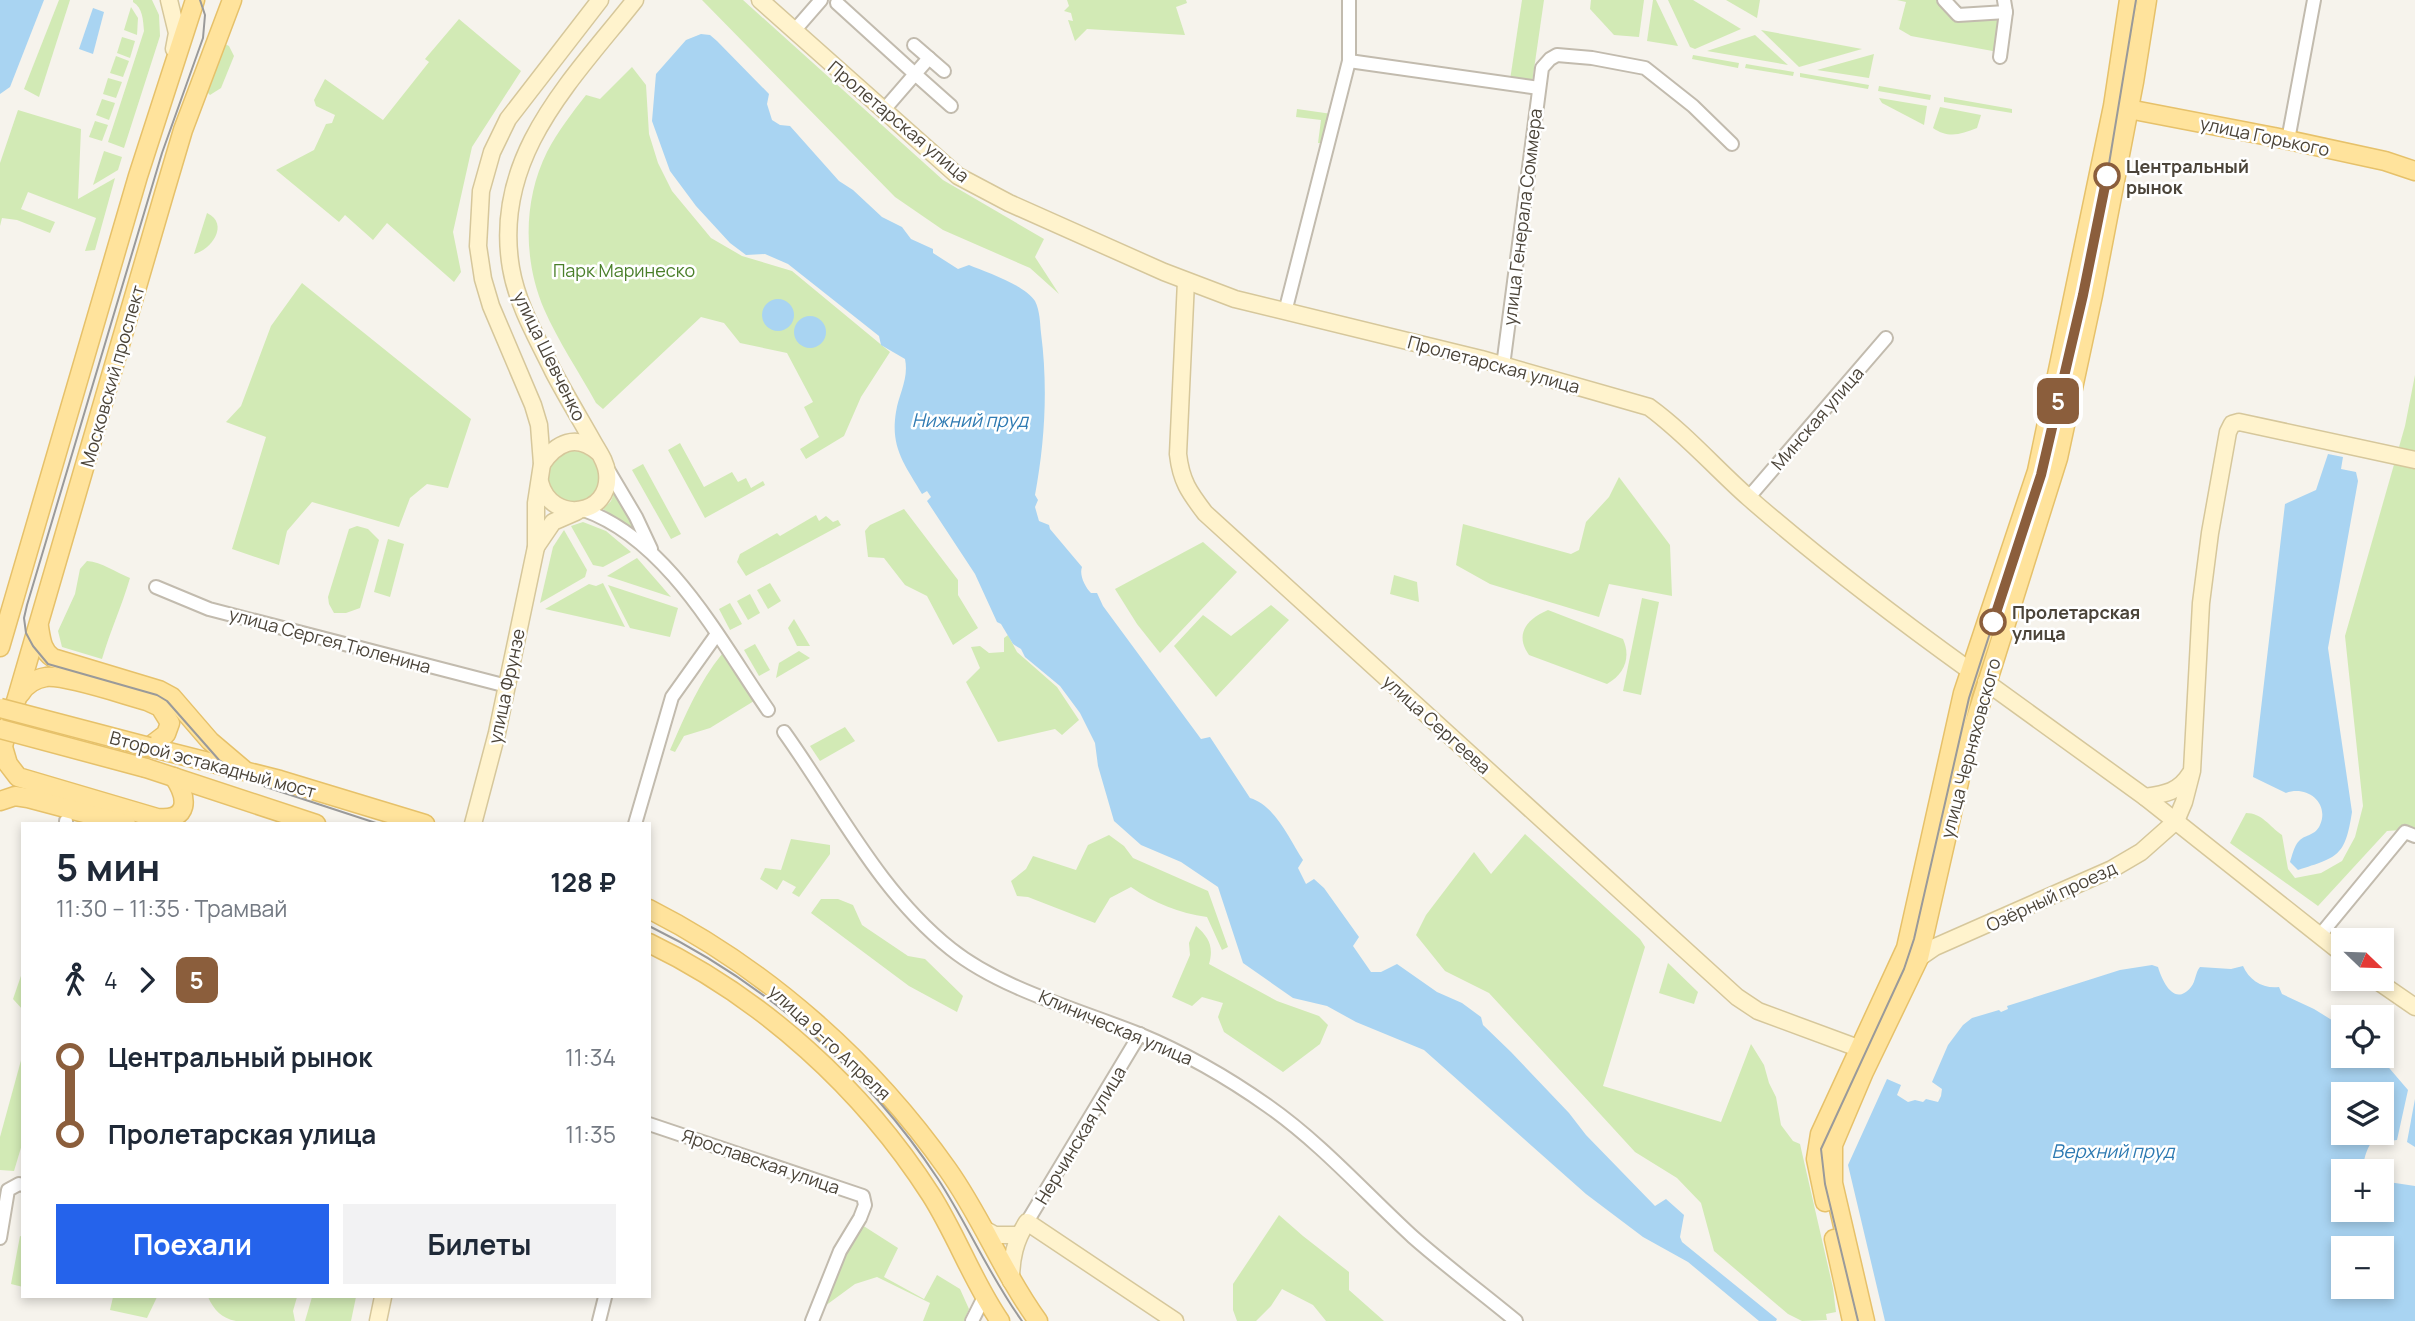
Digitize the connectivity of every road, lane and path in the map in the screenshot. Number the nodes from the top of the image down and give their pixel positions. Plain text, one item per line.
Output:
1 (169, 0) edge
2 (195, 0) edge
3 (232, 0) edge
4 (600, 0) edge
5 (635, 0) edge
6 (760, 0) edge
7 (821, 0) edge
8 (1349, 0) edge
9 (1944, 0) edge
10 (2129, 0) edge
11 (2147, 0) edge
12 (2314, 0) edge
13 (837, 4) dead end
14 (2005, 6) edge
15 (582, 22) junction
16 (794, 30) junction
17 (604, 40) junction
18 (914, 45) dead end
19 (2000, 57) dead end
20 (929, 58) junction
21 (1349, 61) junction
22 (172, 66) junction
23 (944, 71) dead end
24 (915, 74) junction
25 (1539, 88) junction
26 (2122, 102) junction
27 (951, 106) dead end
28 (883, 111) junction
29 (2289, 135) junction
30 (1732, 144) dead end
31 (2415, 160) edge
32 (2415, 171) edge
33 (1186, 281) junction
34 (1285, 312) junction
35 (1886, 338) dead end
36 (1503, 366) junction
37 (2415, 460) edge
38 (603, 461) junction
39 (540, 472) junction
40 (50, 477) junction
41 (80, 485) junction
42 (1749, 497) junction
43 (581, 510) junction
44 (536, 547) junction
45 (653, 553) junction
46 (2005, 563) junction
47 (2024, 570) junction
48 (156, 587) dead end
49 (15, 596) junction
50 (0, 615) edge
51 (38, 627) junction
52 (717, 634) junction
53 (0, 646) edge
54 (1969, 670) junction
55 (1986, 682) junction
56 (507, 686) junction
57 (19, 694) junction
58 (0, 708) edge
59 (768, 710) dead end
60 (0, 729) edge
61 (784, 732) dead end
62 (149, 747) junction
63 (1, 751) edge
64 (246, 771) junction
65 (2192, 771) junction
66 (174, 777) junction
67 (2145, 797) junction
68 (0, 801) edge
69 (118, 822) edge
70 (310, 822) edge
71 (418, 822) edge
72 (474, 822) edge
73 (636, 822) edge
74 (2175, 825) junction
75 (2415, 835) edge
76 (651, 910) edge
77 (2321, 934) junction
78 (2331, 943) edge
79 (651, 944) edge
80 (1919, 958) junction
81 (2392, 991) edge
82 (2415, 1007) edge
83 (1140, 1034) junction
84 (1866, 1050) junction
85 (651, 1125) edge
86 (21, 1184) edge
87 (1023, 1228) junction
88 (984, 1229) junction
89 (0, 1238) edge
90 (1011, 1281) junction
91 (985, 1295) junction
92 (383, 1298) edge
93 (604, 1298) edge
94 (1000, 1320) edge
95 (378, 1321) edge
96 (599, 1321) edge
97 (812, 1321) edge
98 (973, 1321) edge
99 (1038, 1321) edge
100 (1175, 1321) edge
101 (1516, 1321) edge
102 (1852, 1321) edge
103 (1866, 1321) edge

1 - 22 main road
2 - 22 main road, Московский проспект
3 - 41 main road, Московский проспект
4 - 15 main road, улица Шевченко
5 - 17 main road, улица Шевченко
6 - 16 main road, Пролетарская улица
7 - 16 street
8 - 21 street
9 - 14 street
10 - 26 main road, улица Черняховского
11 - 26 main road, улица Черняховского
12 - 29 street
13 - 24 street
14 - 19 street
15 - 17 main road
15 - 39 main road, улица Шевченко
16 - 28 main road, Пролетарская улица
17 - 38 main road, улица Шевченко
18 - 20 street
20 - 23 street
20 - 24 street
21 - 25 street
21 - 34 street
22 - 40 main road, Московский проспект
24 - 27 street
24 - 28 street
25 - 30 street, улица Генерала Соммера
25 - 36 street, улица Генерала Соммера
26 - 29 main road, улица Горького
26 - 46 main road, улица Черняховского
26 - 47 main road, улица Черняховского
28 - 33 main road, Пролетарская улица
29 - 31 main road, улица Горького
29 - 32 main road, улица Горького
33 - 34 main road, Пролетарская улица
33 - 84 main road, улица Сергеева
34 - 36 main road, Пролетарская улица
35 - 42 street, Минская улица
36 - 42 main road, Пролетарская улица
37 - 65 main road
38 - 39 main road, улица Шевченко
38 - 43 main road
38 - 45 street
39 - 43 main road
39 - 44 main road, улица Фрунзе
40 - 41 main road
40 - 49 main road, Московский проспект
41 - 51 main road, Московский проспект
42 - 54 main road, Пролетарская улица
43 - 44 main road, улица Фрунзе
43 - 45 street
44 - 56 main road, улица Фрунзе
45 - 52 street
46 - 47 main road
46 - 54 main road, улица Черняховского
47 - 55 main road, улица Черняховского
48 - 56 street, улица Сергея Тюленина
49 - 50 main road
49 - 53 main road, Московский проспект
51 - 57 main road, Московский проспект
51 - 64 main road
52 - 59 street
52 - 73 street
54 - 55 main road, Пролетарская улица
54 - 84 main road, улица Черняховского
55 - 67 main road, Пролетарская улица
55 - 80 main road, улица Черняховского
56 - 72 main road, улица Фрунзе
57 - 62 main road
57 - 63 main road, Московский проспект
58 - 62 main road, Второй эстакадный мост, bridge
60 - 66 main road, Второй эстакадный мост, bridge
61 - 83 street, Клиническая улица
62 - 64 main road, Второй эстакадный мост
63 - 66 main road
64 - 71 main road, Второй эстакадный мост
65 - 67 main road
65 - 74 main road
66 - 70 main road, Второй эстакадный мост
67 - 74 main road, Пролетарская улица
68 - 69 main road
74 - 77 main road, Пролетарская улица
74 - 80 main road, Озёрный проезд
75 - 77 street
76 - 88 main road, улица 9-го Апреля
77 - 78 main road, Пролетарская улица
79 - 91 main road, улица 9-го Апреля
80 - 84 main road, улица Черняховского
81 - 82 main road
83 - 87 street, Нерчинская улица
83 - 101 street, Клиническая улица
84 - 102 main road, улица Черняховского
84 - 103 main road, улица Черняховского
85 - 97 street, Ярославская улица
86 - 89 street
87 - 88 main road
87 - 90 main road
87 - 100 main road
88 - 90 main road, улица 9-го Апреля
90 - 99 main road, улица 9-го Апреля
91 - 94 main road, улица 9-го Апреля
91 - 98 street
92 - 95 main road
93 - 96 street
94 - 98 street

